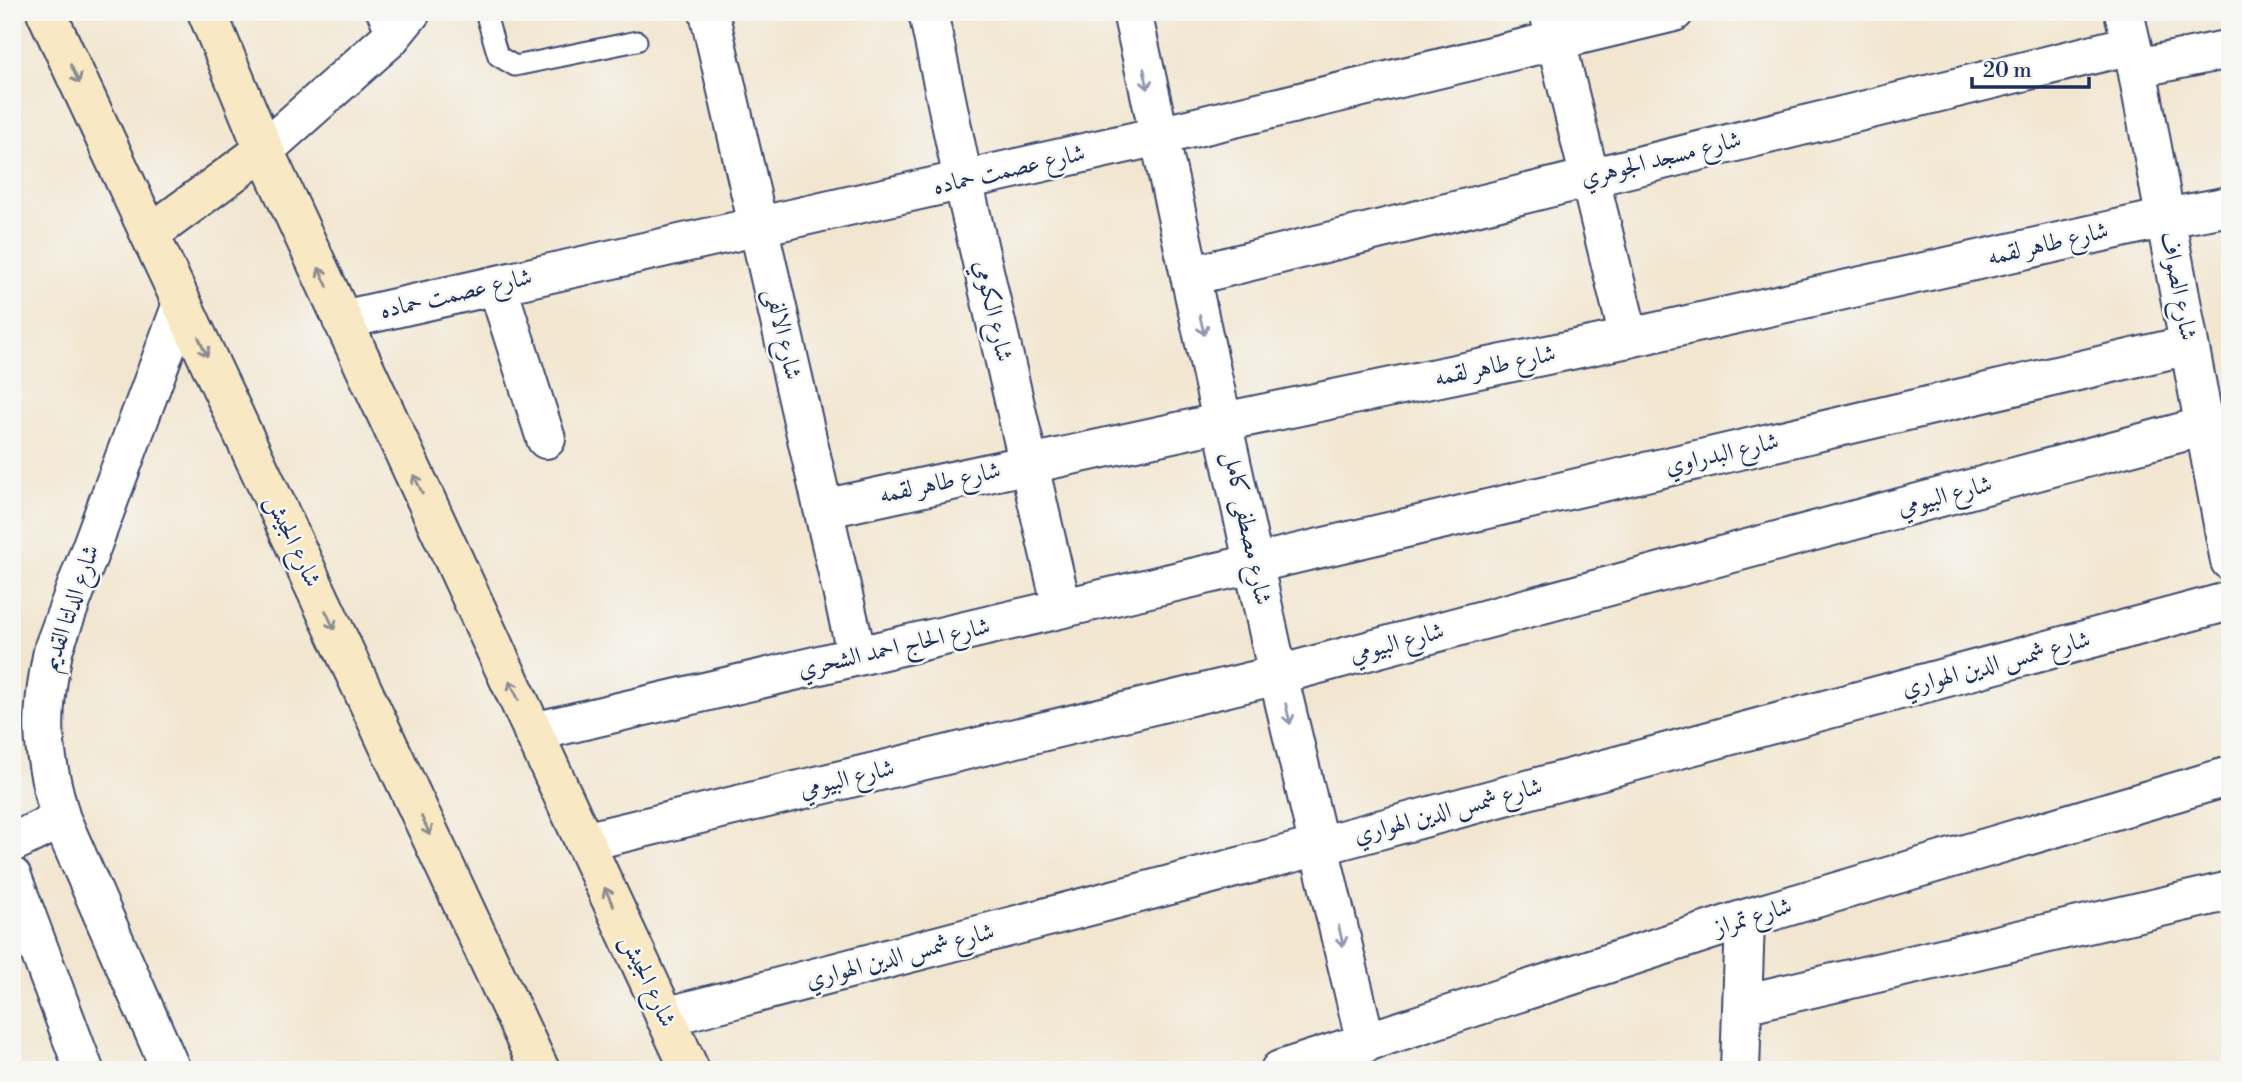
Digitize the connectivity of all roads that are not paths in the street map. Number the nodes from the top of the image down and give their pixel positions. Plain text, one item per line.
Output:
1 (47, 12) edge
2 (207, 12) edge
3 (485, 12) edge
4 (709, 12) edge
5 (928, 12) edge
6 (1132, 12) edge
7 (1674, 12) edge
8 (403, 19) edge
9 (1553, 27) edge
10 (637, 41) dead end
11 (2131, 42) edge
12 (2230, 49) edge
13 (1159, 136) junction
14 (264, 150) junction
15 (1589, 177) junction
16 (963, 180) junction
17 (2230, 206) edge
18 (2165, 218) junction
19 (758, 225) junction
20 (149, 233) junction
21 (1190, 276) junction
22 (497, 285) junction
23 (183, 304) junction
24 (342, 320) junction
25 (1629, 338) junction
26 (2189, 345) junction
27 (1223, 422) junction
28 (2205, 426) junction
29 (546, 439) dead end
30 (1029, 464) junction
31 (2223, 494) edge
32 (822, 509) junction
33 (2230, 561) edge
34 (1254, 562) junction
35 (2230, 601) edge
36 (1062, 608) junction
37 (857, 656) junction
38 (1279, 675) junction
39 (533, 732) junction
40 (2230, 776) edge
41 (61, 819) junction
42 (584, 842) junction
43 (12, 843) edge
44 (1319, 846) junction
45 (12, 877) edge
46 (2230, 891) edge
47 (1745, 919) junction
48 (1743, 1004) junction
49 (665, 1017) junction
50 (1366, 1043) junction
51 (84, 1070) edge
52 (171, 1070) edge
53 (540, 1070) edge
54 (690, 1070) edge
55 (1280, 1070) edge
56 (1740, 1070) edge

1 -> 20 main road, شارع الجيش
2 - 14 main road, شارع الجيش
3 - 10 lane
4 - 19 street, شارع الالفى
5 - 16 street, شارع الكومي
6 -> 13 street, شارع مصطفى كامل
7 - 9 street, شارع عصمت حماده
8 - 14 street
9 - 13 street, شارع عصمت حماده
9 - 15 street
11 - 12 street, شارع مسجد الجوهري
11 - 15 street, شارع مسجد الجوهري
11 - 18 street, شارع الصواف
13 - 16 street, شارع عصمت حماده
13 - 21 street, شارع مصطفى كامل
14 - 20 main road
24 -> 14 main road, شارع الجيش
15 - 21 street, شارع مسجد الجوهري
15 - 25 street
16 - 19 street, شارع عصمت حماده
16 - 30 street, شارع الكومي
17 - 18 street, شارع طاهر لقمه
18 - 25 street, شارع طاهر لقمه
18 - 26 street, شارع الصواف
19 - 22 street, شارع عصمت حماده
19 - 32 street, شارع الالفى
20 - 23 main road, شارع الجيش
21 -> 27 street, شارع مصطفى كامل
22 - 24 street, شارع عصمت حماده
22 - 29 street
23 - 41 street, شارع الدلتا القديم
23 -> 53 main road, شارع الجيش
39 -> 24 main road, شارع الجيش
25 - 27 street, شارع طاهر لقمه
26 - 28 street, شارع الصواف
26 - 34 street, شارع البدراوي
27 - 30 street, شارع طاهر لقمه
27 - 34 street, شارع مصطفى كامل
28 - 31 street, شارع الصواف
28 - 38 street, شارع البيومي
30 - 32 street, شارع طاهر لقمه
30 - 36 street, شارع الكومي
31 - 33 street, شارع الصواف
32 - 37 street, شارع الالفى
34 - 36 street, شارع الحاج احمد الشحري
34 - 38 street, شارع مصطفى كامل
35 - 44 street, شارع شمس الدين الهواري
36 - 37 street, شارع الحاج احمد الشحري
37 - 39 street, شارع الحاج احمد الشحري
38 - 42 street, شارع البيومي
38 -> 44 street, شارع مصطفى كامل
39 - 42 main road, شارع الجيش
40 - 47 street, شارع تمراز
41 - 43 street
41 - 52 street, شارع الدلتا القديم
49 -> 42 main road, شارع الجيش
44 - 49 street, شارع شمس الدين الهواري
44 -> 50 street, شارع مصطفى كامل
45 - 51 street
46 - 48 street
47 - 48 street
47 - 50 street, شارع تمراز
48 - 56 street
49 - 54 main road, شارع الجيش
50 - 55 street, شارع تمراز

